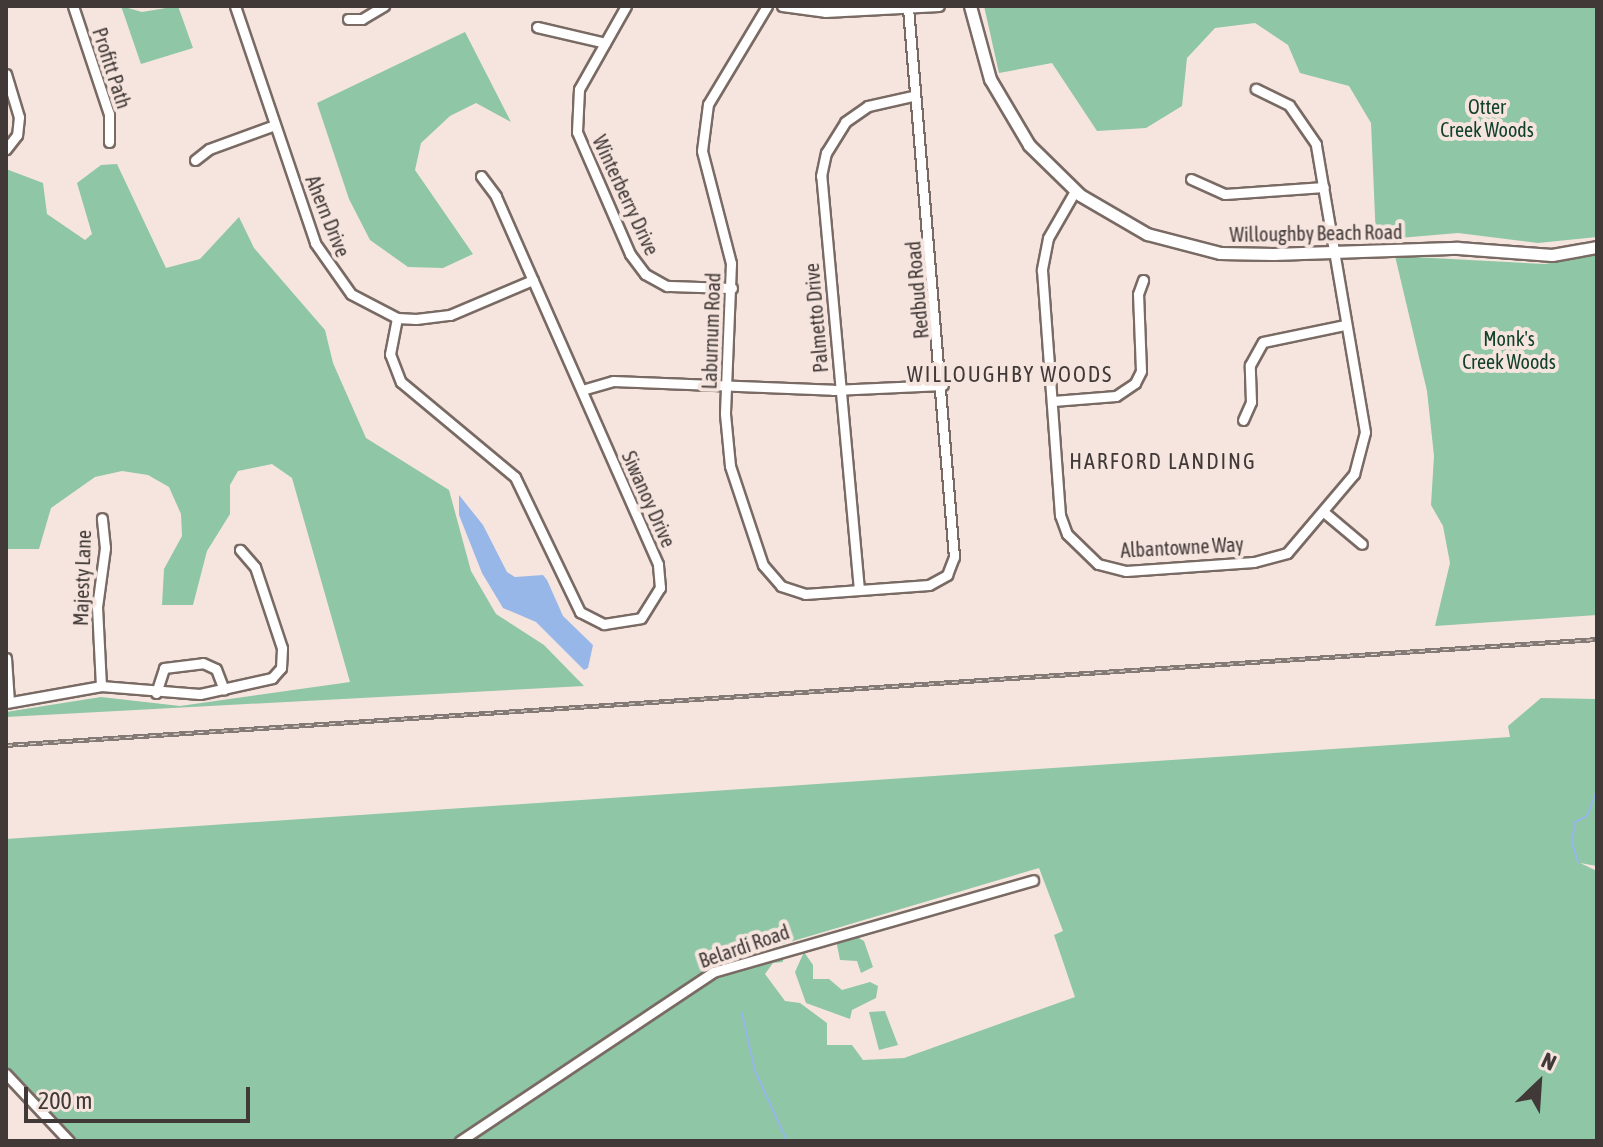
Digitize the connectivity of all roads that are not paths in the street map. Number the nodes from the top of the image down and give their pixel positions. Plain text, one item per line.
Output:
1 (73, 6) edge
2 (235, 6) edge
3 (384, 6) edge
4 (626, 6) edge
5 (767, 6) edge
6 (782, 6) edge
7 (939, 6) edge
8 (970, 6) edge
9 (908, 8) edge
10 (348, 19) dead end
11 (537, 27) dead end
12 (605, 43) junction
13 (6, 74) edge
14 (1256, 89) dead end
15 (912, 96) junction
16 (275, 125) junction
17 (109, 142) dead end
18 (6, 149) edge
19 (195, 160) dead end
20 (481, 176) dead end
21 (1191, 179) dead end
22 (1324, 187) junction
23 (1075, 191) junction
24 (1597, 247) edge
25 (1332, 254) junction
26 (533, 280) junction
27 (1143, 280) dead end
28 (732, 288) junction
29 (397, 318) junction
30 (1345, 325) junction
31 (943, 385) junction
32 (727, 386) junction
33 (582, 390) junction
34 (840, 390) junction
35 (1053, 401) junction
36 (1243, 420) dead end
37 (1325, 513) junction
38 (102, 518) dead end
39 (1362, 544) dead end
40 (240, 550) dead end
41 (859, 590) junction
42 (6, 658) edge
43 (101, 686) junction
44 (224, 690) junction
45 (156, 693) junction
46 (7, 702) edge
47 (1033, 880) dead end
48 (6, 1074) edge
49 (69, 1141) edge
50 (460, 1141) edge

1 - 17 street, Profitt Path
2 - 16 street, Ahern Drive
3 - 10 street
4 - 12 street, Winterberry Drive
5 - 28 street, Laburnum Road
6 - 9 street
7 - 9 street
8 - 23 street, Willoughby Beach Road
9 - 15 street, Redbud Road
11 - 12 street
12 - 28 street, Winterberry Drive
13 - 18 street
14 - 22 street, Albantowne Way
15 - 31 street, Redbud Road
15 - 34 street, Palmetto Drive
16 - 19 street
16 - 29 street, Ahern Drive
20 - 26 street, Siwanoy Drive
21 - 22 street
22 - 25 street, Albantowne Way
23 - 25 street, Willoughby Beach Road
23 - 35 street, Albantowne Way
24 - 25 street, Willoughby Beach Road
25 - 30 street, Albantowne Way
26 - 29 street
26 - 33 street, Siwanoy Drive
27 - 35 street
28 - 32 street, Laburnum Road
29 - 33 street, Siwanoy Drive
30 - 36 street
30 - 37 street, Albantowne Way
31 - 34 street
31 - 41 street, Redbud Road
32 - 33 street
32 - 34 street
32 - 41 street, Laburnum Road
34 - 41 street, Palmetto Drive
35 - 37 street, Albantowne Way
37 - 39 street
38 - 43 street, Majesty Lane
40 - 44 street
42 - 46 street
43 - 45 street
43 - 46 street
44 - 45 street
44 - 45 street
47 - 50 street, Belardi Road
48 - 49 street

